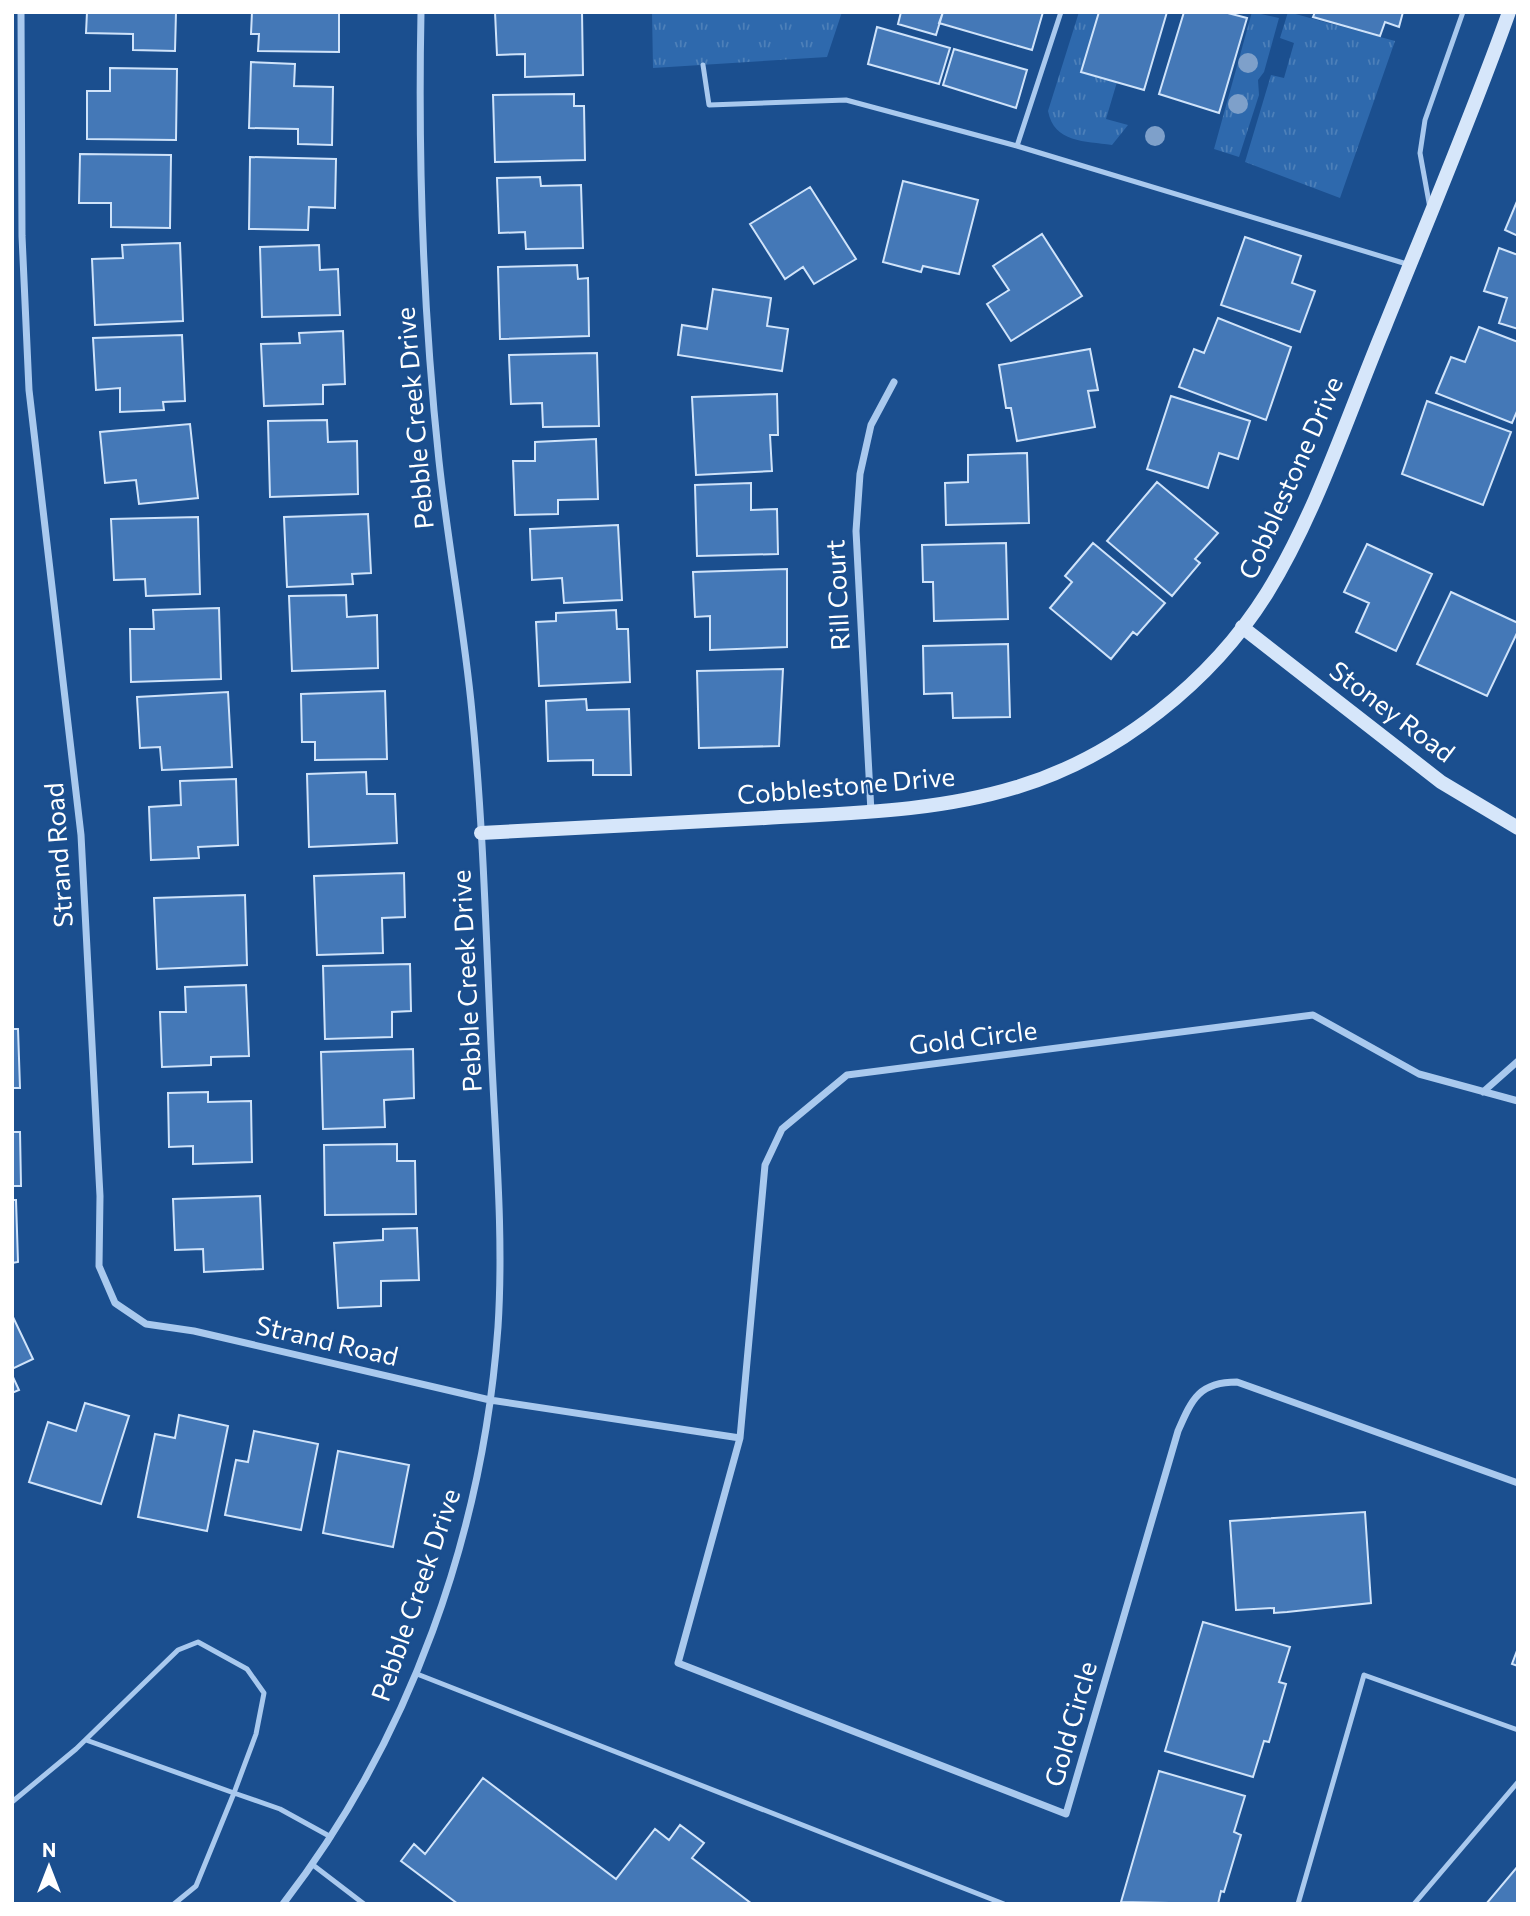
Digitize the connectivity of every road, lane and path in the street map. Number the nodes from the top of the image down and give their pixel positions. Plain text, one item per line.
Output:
1 (21, 12) edge
2 (421, 12) edge
3 (1061, 12) edge
4 (1463, 12) edge
5 (1509, 12) edge
6 (703, 65) dead end
7 (1017, 146) junction
8 (1431, 214) junction
9 (1410, 265) junction
10 (894, 382) dead end
11 (1242, 627) junction
12 (871, 812) junction
13 (1518, 828) edge
14 (481, 833) junction
15 (1518, 1061) edge
16 (1483, 1091) junction
17 (1518, 1101) edge
18 (490, 1400) junction
19 (740, 1438) junction
20 (1518, 1483) edge
21 (417, 1674) junction
22 (1518, 1730) edge
23 (86, 1740) junction
24 (1518, 1782) edge
25 (234, 1793) junction
26 (12, 1802) edge
27 (331, 1838) junction
28 (313, 1865) junction
29 (173, 1904) edge
30 (283, 1904) edge
31 (364, 1904) edge
32 (1004, 1904) edge
33 (1298, 1904) edge
34 (1414, 1904) edge

1 - 18 street, Strand Road
2 - 14 street, Pebble Creek Drive
3 - 7 lane
4 - 8 lane
5 - 8 street, Cobblestone Drive
6 - 7 lane
7 - 9 lane
8 - 9 street, Cobblestone Drive
9 - 11 street, Cobblestone Drive
10 - 12 street, Rill Court
11 - 12 street, Cobblestone Drive
11 - 13 street, Stoney Road
12 - 14 street, Cobblestone Drive
14 - 18 street, Pebble Creek Drive
15 - 16 street
16 - 17 street, Gold Circle
16 - 19 street, Gold Circle
18 - 19 street
18 - 21 street, Pebble Creek Drive
19 - 20 street, Gold Circle
21 - 27 street, Pebble Creek Drive
21 - 32 lane
22 - 33 lane
23 - 25 lane
23 - 25 lane
23 - 26 lane
24 - 34 lane
25 - 27 lane
25 - 29 lane
27 - 28 street, Pebble Creek Drive
28 - 30 street, Pebble Creek Drive
28 - 31 lane

